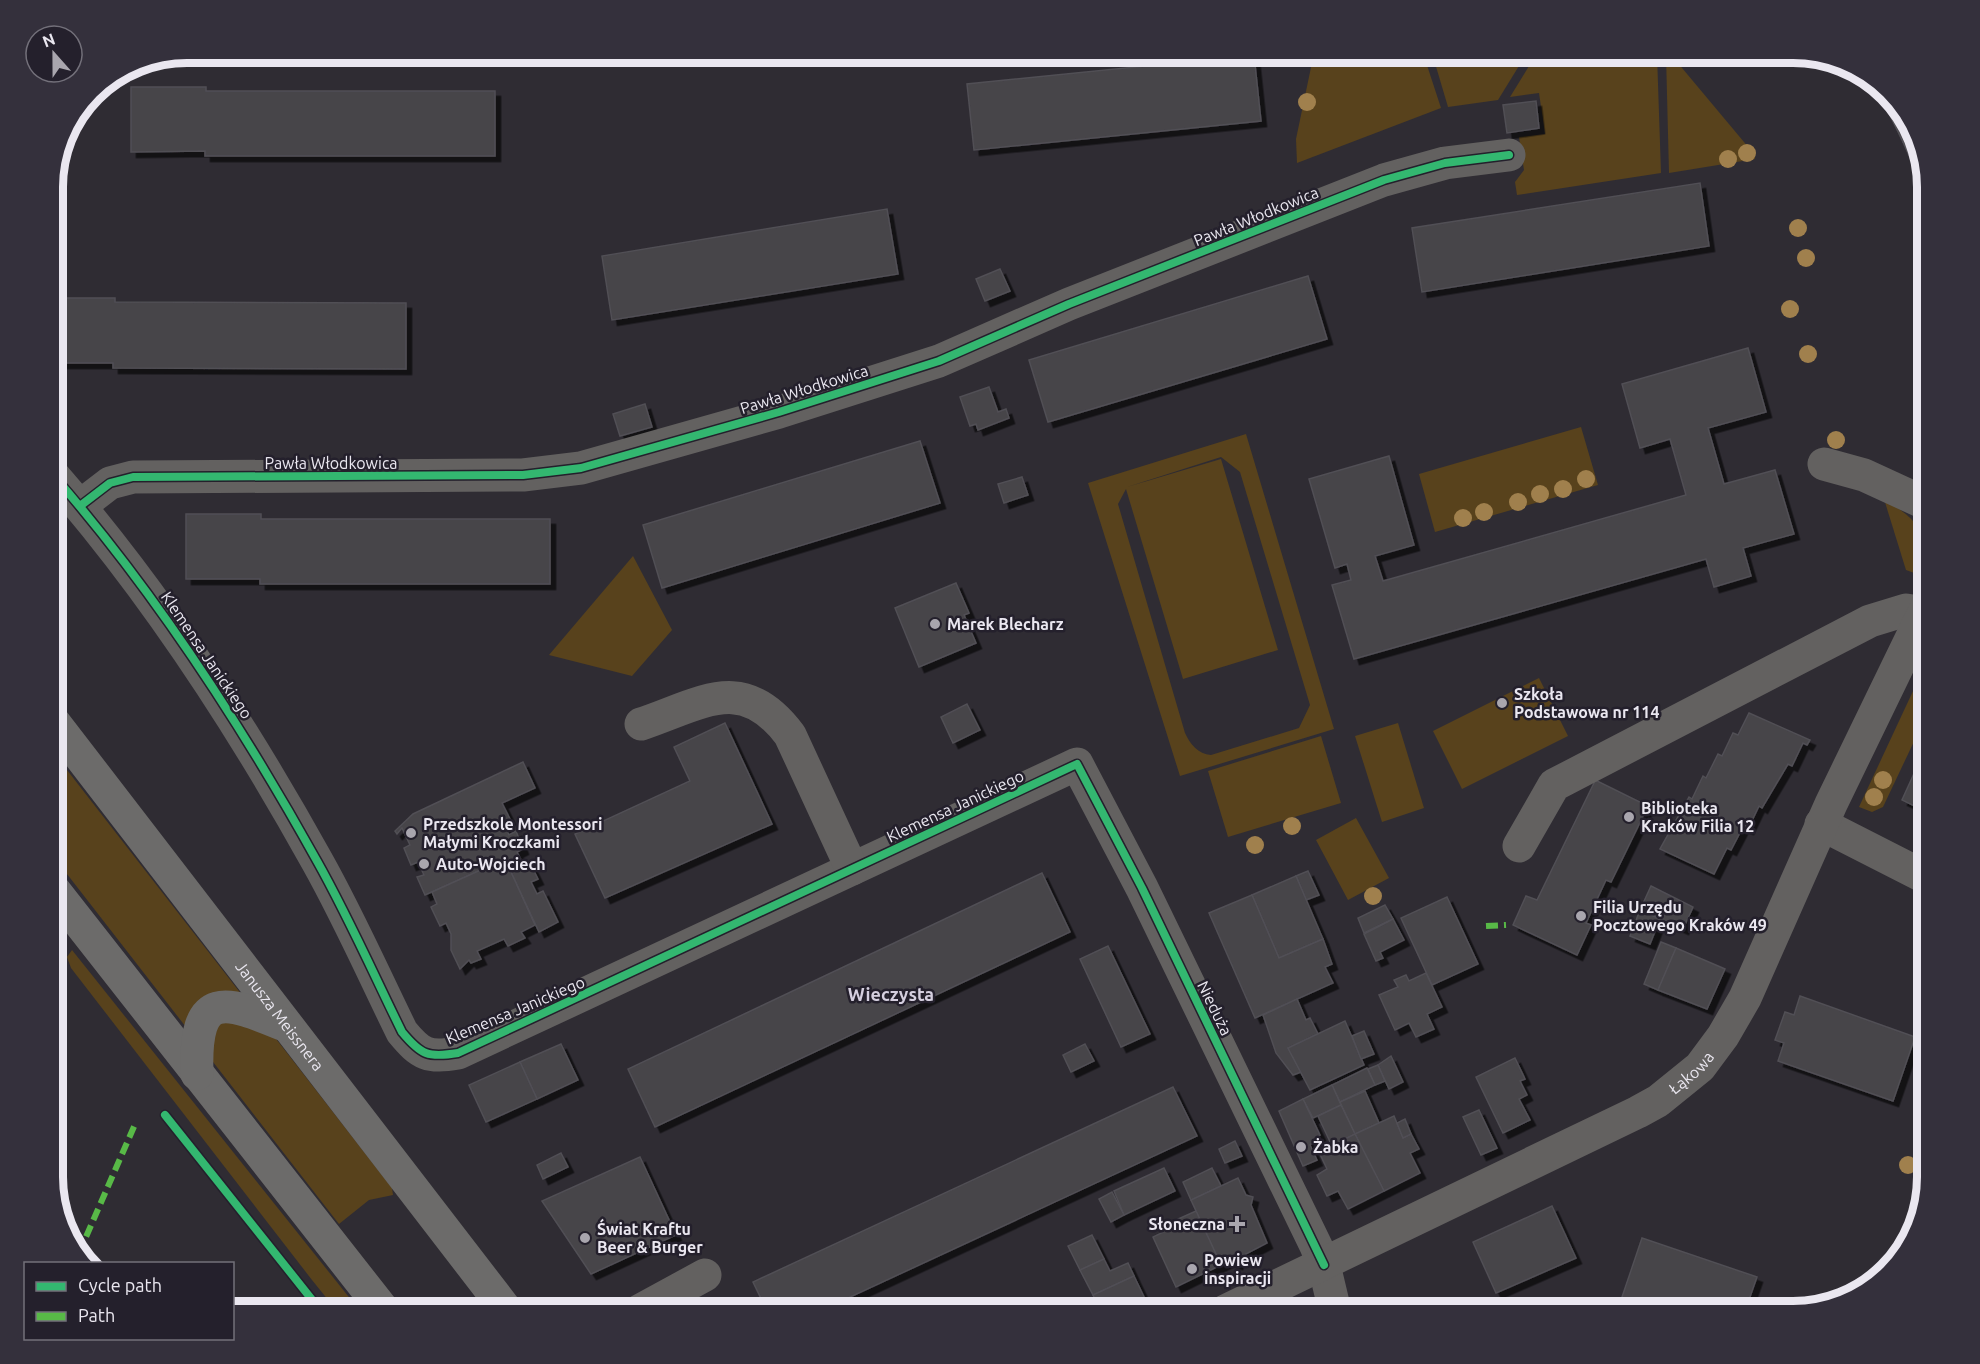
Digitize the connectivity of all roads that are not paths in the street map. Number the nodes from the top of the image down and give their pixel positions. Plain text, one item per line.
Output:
1 (1509, 155) dead end
2 (1824, 464) dead end
3 (63, 486) edge
4 (1917, 499) edge
5 (80, 506) junction
6 (1917, 609) edge
7 (1917, 627) edge
8 (641, 724) dead end
9 (63, 734) edge
10 (1077, 764) joint
11 (1821, 824) junction
12 (1520, 846) dead end
13 (852, 869) junction
14 (1917, 872) edge
15 (63, 904) edge
16 (289, 1026) junction
17 (197, 1074) junction
18 (1324, 1265) junction
19 (705, 1275) dead end
20 (376, 1301) edge
21 (499, 1301) edge
22 (657, 1301) edge
23 (1247, 1301) edge
24 (1333, 1301) edge

1 - 5 street, Pawła Włodkowica
2 - 4 street
3 - 5 street, Klemensa Janickiego
5 - 13 street, Klemensa Janickiego
6 - 12 street
7 - 11 street, Łąkowa
8 - 13 street
9 - 16 main road, Janusza Meissnera
10 - 13 street, Klemensa Janickiego
10 - 18 street, Nieduża
11 - 14 street
11 - 18 street, Łąkowa
15 - 17 main road
16 - 17 main road
16 - 21 main road, Janusza Meissnera
17 - 20 main road
18 - 23 street, Łąkowa
18 - 24 street, Nieduża
19 - 22 street

